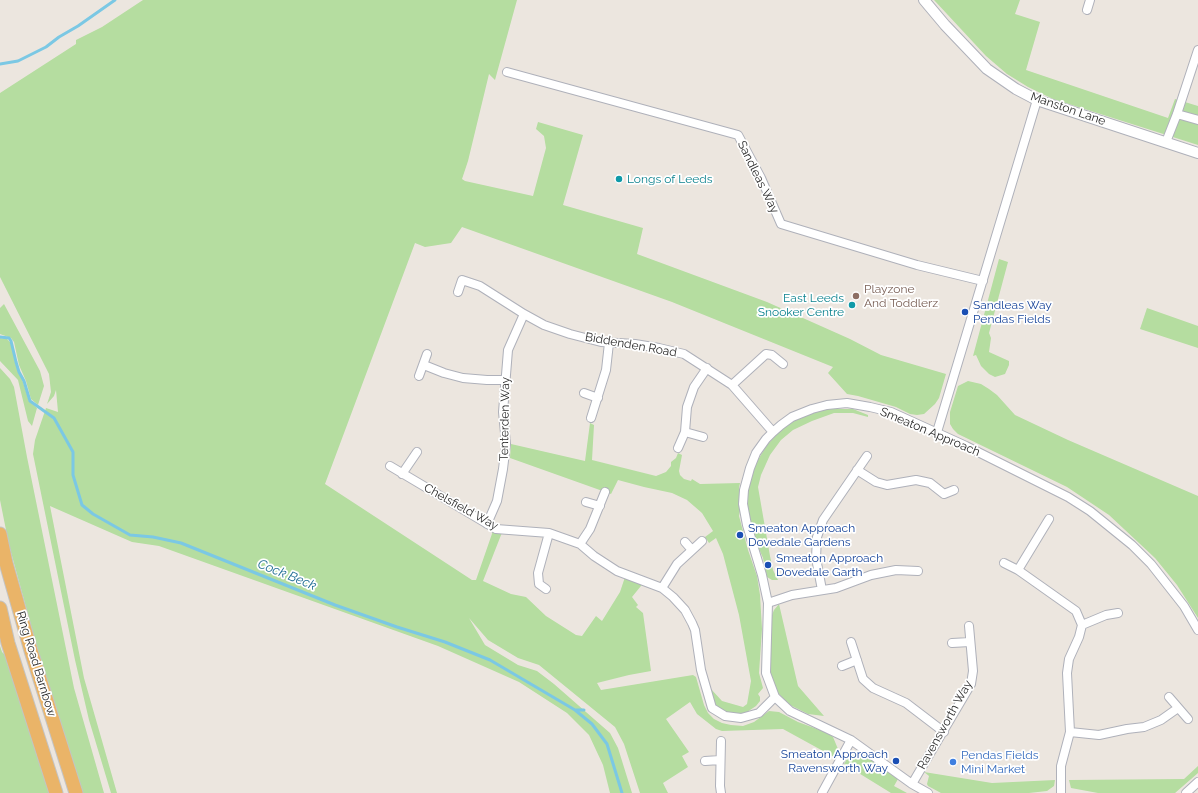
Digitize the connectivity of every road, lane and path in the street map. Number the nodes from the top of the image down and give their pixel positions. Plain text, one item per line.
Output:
1 (924, 0) edge
2 (1090, 0) edge
3 (1086, 10) dead end
4 (1198, 50) edge
5 (507, 72) dead end
6 (1037, 100) junction
7 (1177, 114) junction
8 (1198, 120) edge
9 (1166, 142) junction
10 (1198, 153) edge
11 (983, 281) junction
12 (458, 292) dead end
13 (524, 314) junction
14 (609, 343) junction
15 (427, 354) dead end
16 (783, 364) dead end
17 (424, 365) junction
18 (707, 368) junction
19 (419, 376) dead end
20 (505, 380) junction
21 (732, 385) junction
22 (584, 393) dead end
23 (598, 398) junction
24 (591, 418) dead end
25 (685, 432) junction
26 (773, 432) junction
27 (937, 432) junction
28 (703, 437) dead end
29 (678, 448) dead end
30 (417, 452) dead end
31 (867, 456) dead end
32 (390, 466) dead end
33 (857, 470) junction
34 (402, 474) junction
35 (954, 490) dead end
36 (605, 492) dead end
37 (586, 502) dead end
38 (600, 506) junction
39 (1049, 519) dead end
40 (487, 524) junction
41 (549, 533) junction
42 (0, 534) edge
43 (702, 541) dead end
44 (685, 542) dead end
45 (580, 544) junction
46 (692, 550) junction
47 (1004, 563) dead end
48 (1018, 570) junction
49 (918, 571) dead end
50 (662, 588) junction
51 (546, 589) dead end
52 (822, 590) junction
53 (768, 603) junction
54 (0, 608) edge
55 (1118, 613) dead end
56 (1082, 625) junction
57 (969, 626) dead end
58 (1198, 630) edge
59 (851, 642) dead end
60 (970, 642) junction
61 (952, 643) dead end
62 (857, 660) junction
63 (842, 666) dead end
64 (775, 697) junction
65 (1169, 697) dead end
66 (1178, 708) junction
67 (1188, 719) dead end
68 (944, 732) junction
69 (1070, 732) junction
70 (851, 740) junction
71 (720, 741) dead end
72 (720, 760) junction
73 (705, 761) dead end
74 (1198, 782) edge
75 (912, 784) junction
76 (56, 793) edge
77 (76, 793) edge
78 (721, 793) edge
79 (822, 793) edge
80 (928, 793) edge
81 (1061, 793) edge
82 (1186, 793) edge

1 - 6 street, Manston Lane
2 - 3 street
4 - 7 street
5 - 11 street, Sandleas Way
6 - 9 street, Manston Lane
6 - 11 street
7 - 8 street
7 - 9 street
9 - 10 street, Manston Lane
11 - 27 street
12 - 13 street, Biddenden Road
13 - 14 street, Biddenden Road
13 - 20 street, Tenterden Way
14 - 18 street, Biddenden Road
14 - 23 street
15 - 17 street
16 - 21 street
17 - 19 street
17 - 20 street
18 - 21 street, Biddenden Road
18 - 25 street
20 - 40 street, Tenterden Way
21 - 26 street, Biddenden Road
22 - 23 street
23 - 24 street
25 - 28 street
25 - 29 street
26 - 27 street, Smeaton Approach
26 - 53 street, Smeaton Approach
27 - 58 street, Smeaton Approach
30 - 34 street
31 - 33 street
32 - 34 street, Chelsfield Way
33 - 35 street
33 - 52 street
34 - 40 street, Chelsfield Way
36 - 38 street
37 - 38 street
38 - 45 street
39 - 48 street
40 - 41 street, Chelsfield Way
41 - 45 street, Chelsfield Way
41 - 51 street
42 - 77 highway, Ring Road Barnbow
43 - 46 street
44 - 46 street
45 - 50 street, Chelsfield Way
46 - 50 street
47 - 48 street
48 - 56 street
49 - 52 street
50 - 64 street, Chelsfield Way
52 - 53 street
53 - 64 street, Smeaton Approach
54 - 76 highway, Ring Road Barnbow
55 - 56 street
56 - 69 street
57 - 60 street, Ravensworth Way
59 - 62 street
60 - 61 street
60 - 68 street, Ravensworth Way
62 - 63 street
62 - 68 street
64 - 70 street, Smeaton Approach
65 - 66 street
66 - 67 street
66 - 69 street
68 - 75 street, Ravensworth Way
69 - 81 street
70 - 75 street, Smeaton Approach
70 - 79 street
71 - 72 street
72 - 73 street
72 - 78 street
74 - 82 street
75 - 80 street, Smeaton Approach

